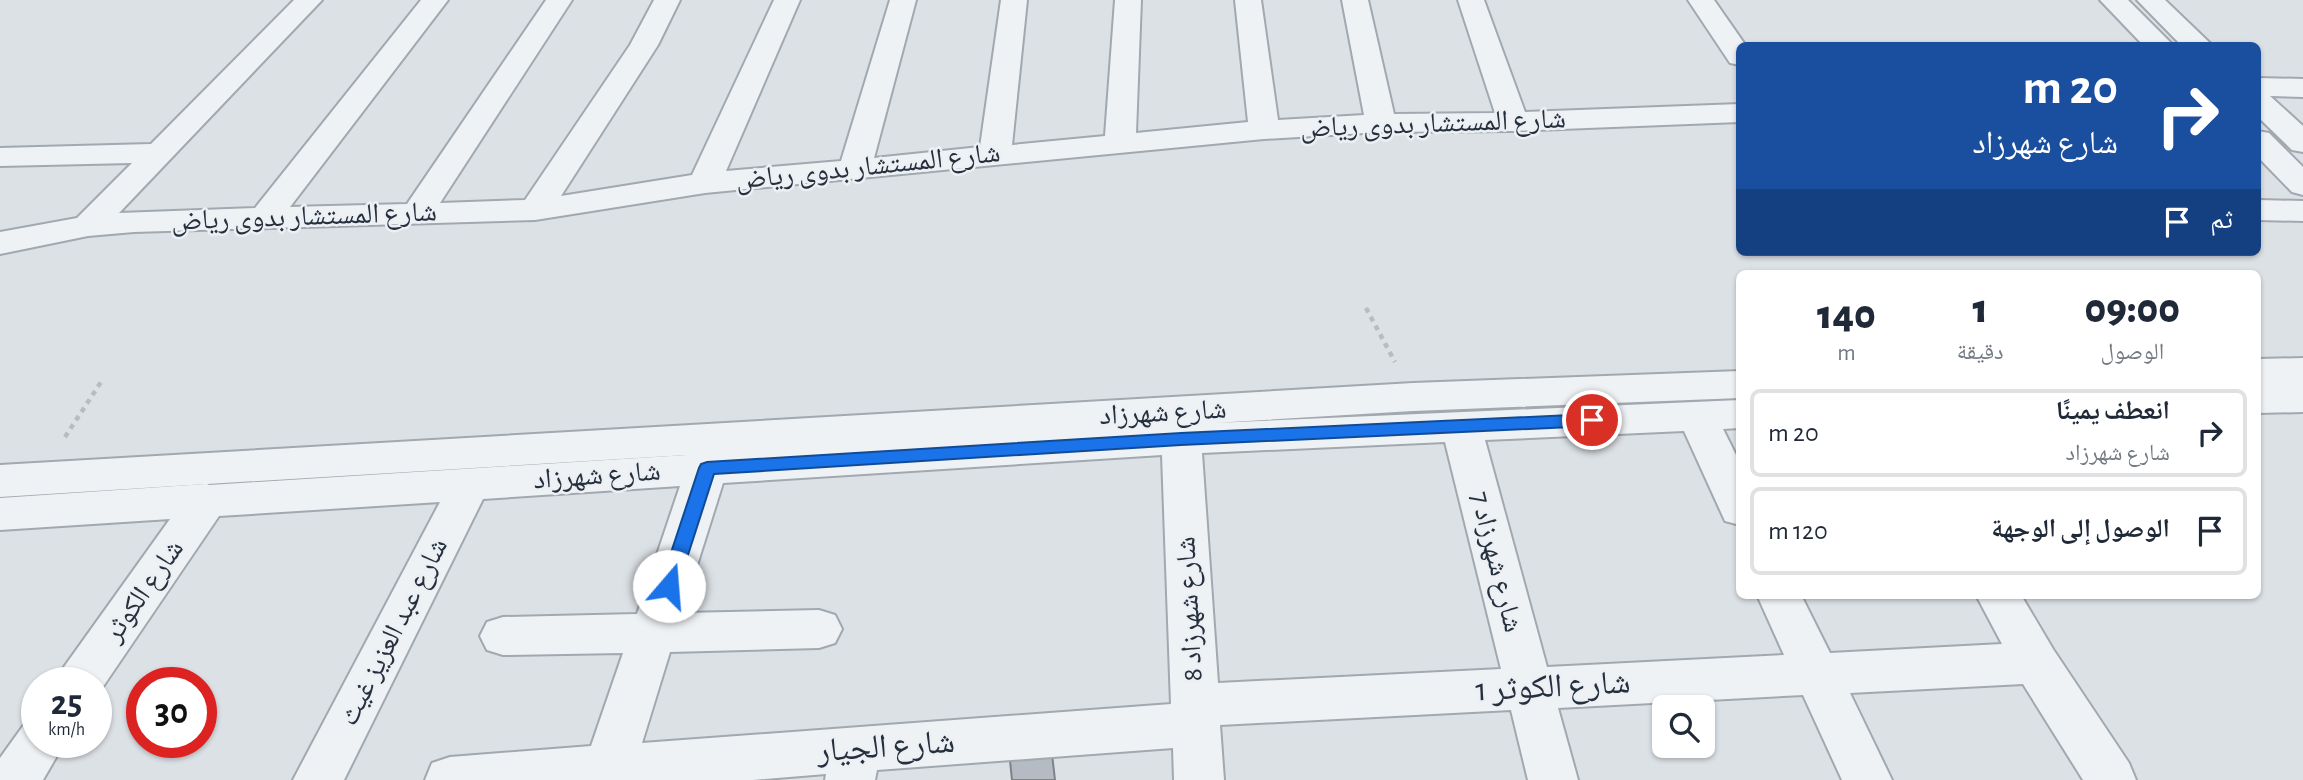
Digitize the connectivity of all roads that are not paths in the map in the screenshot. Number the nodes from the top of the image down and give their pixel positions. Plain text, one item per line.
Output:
1 (309, 0) edge
2 (435, 0) edge
3 (559, 0) edge
4 (667, 0) edge
5 (788, 0) edge
6 (903, 0) edge
7 (1014, 0) edge
8 (1128, 0) edge
9 (1248, 0) edge
10 (1355, 0) edge
11 (1471, 0) edge
12 (1701, 0) edge
13 (2113, 0) edge
14 (2150, 0) edge
15 (2156, 42) edge
16 (2195, 42) edge
17 (1736, 51) edge
18 (2261, 87) edge
19 (2303, 88) edge
20 (2261, 104) edge
21 (1736, 113) edge
22 (1513, 122) junction
23 (1381, 123) junction
24 (1264, 130) junction
25 (2261, 143) edge
26 (2303, 143) edge
27 (1120, 144) junction
28 (159, 153) junction
29 (995, 155) junction
30 (0, 157) edge
31 (855, 168) junction
32 (705, 183) junction
33 (2303, 185) edge
34 (535, 210) junction
35 (2261, 210) edge
36 (2303, 211) edge
37 (417, 213) junction
38 (265, 217) junction
39 (88, 226) junction
40 (0, 243) edge
41 (2303, 371) edge
42 (2261, 372) edge
43 (1736, 384) edge
44 (2303, 398) edge
45 (2261, 399) edge
46 (1736, 414) edge
47 (1697, 415) junction
48 (1432, 417) junction
49 (1181, 439) junction
50 (707, 468) junction
51 (18, 480) edge
52 (470, 484) junction
53 (207, 500) junction
54 (1736, 500) edge
55 (0, 514) edge
56 (1781, 599) edge
57 (2000, 599) edge
58 (819, 629) dead end
59 (654, 633) junction
60 (503, 636) dead end
61 (2036, 663) junction
62 (91, 667) edge
63 (1814, 672) junction
64 (1529, 688) junction
65 (1196, 714) junction
66 (29, 758) edge
67 (853, 764) edge
68 (607, 774) edge
69 (14, 780) edge
70 (318, 780) edge
71 (450, 780) edge
72 (1199, 780) edge
73 (1553, 780) edge
74 (1867, 780) edge
75 (2111, 780) edge

1 - 28 street
2 - 38 street
3 - 37 street
4 - 34 street
5 - 32 street
6 - 31 street
7 - 29 street
8 - 27 street
9 - 24 street
10 - 23 street
11 - 22 street
12 - 17 street
13 - 15 street
14 - 16 street
18 - 19 street
20 - 26 street
21 - 22 street, شارع المستشار بدوى رياض
22 - 23 street, شارع المستشار بدوى رياض
23 - 24 street, شارع المستشار بدوى رياض
24 - 27 street, شارع المستشار بدوى رياض
25 - 33 street
27 - 29 street, شارع المستشار بدوى رياض
28 - 30 street
28 - 39 street
29 - 31 street, شارع المستشار بدوى رياض
31 - 32 street, شارع المستشار بدوى رياض
32 - 34 street, شارع المستشار بدوى رياض
34 - 37 street, شارع المستشار بدوى رياض
35 - 36 street
37 - 38 street, شارع المستشار بدوى رياض
38 - 39 street, شارع المستشار بدوى رياض
39 - 40 street, شارع المستشار بدوى رياض
41 - 42 street
43 - 48 street, شارع شهرزاد
44 - 45 street
46 - 47 street, شارع شهرزاد
47 - 48 street, شارع شهرزاد
47 - 54 street
48 - 49 street, شارع شهرزاد
48 - 51 street, شارع شهرزاد
48 - 64 street, شارع شهرزاد 7
49 - 50 street, شارع شهرزاد
49 - 65 street, شارع شهرزاد 8
50 - 52 street, شارع شهرزاد
50 - 59 street
52 - 53 street, شارع شهرزاد
52 - 70 street, شارع عبد العزيز غيث
53 - 55 street, شارع شهرزاد
53 - 62 street, شارع الكوثر
56 - 63 street
57 - 61 street
58 - 59 street
59 - 60 street
59 - 68 street
61 - 63 street, شارع الكوثر 1
61 - 75 street
63 - 64 street, شارع الكوثر 1
63 - 74 street
64 - 65 street, شارع الكوثر 1
64 - 73 street, شارع شهرزاد 7
65 - 67 street, شارع الجيار
65 - 72 street, شارع شهرزاد 8
66 - 69 street
67 - 68 street, شارع الجيار
68 - 71 street, شارع الجيار

